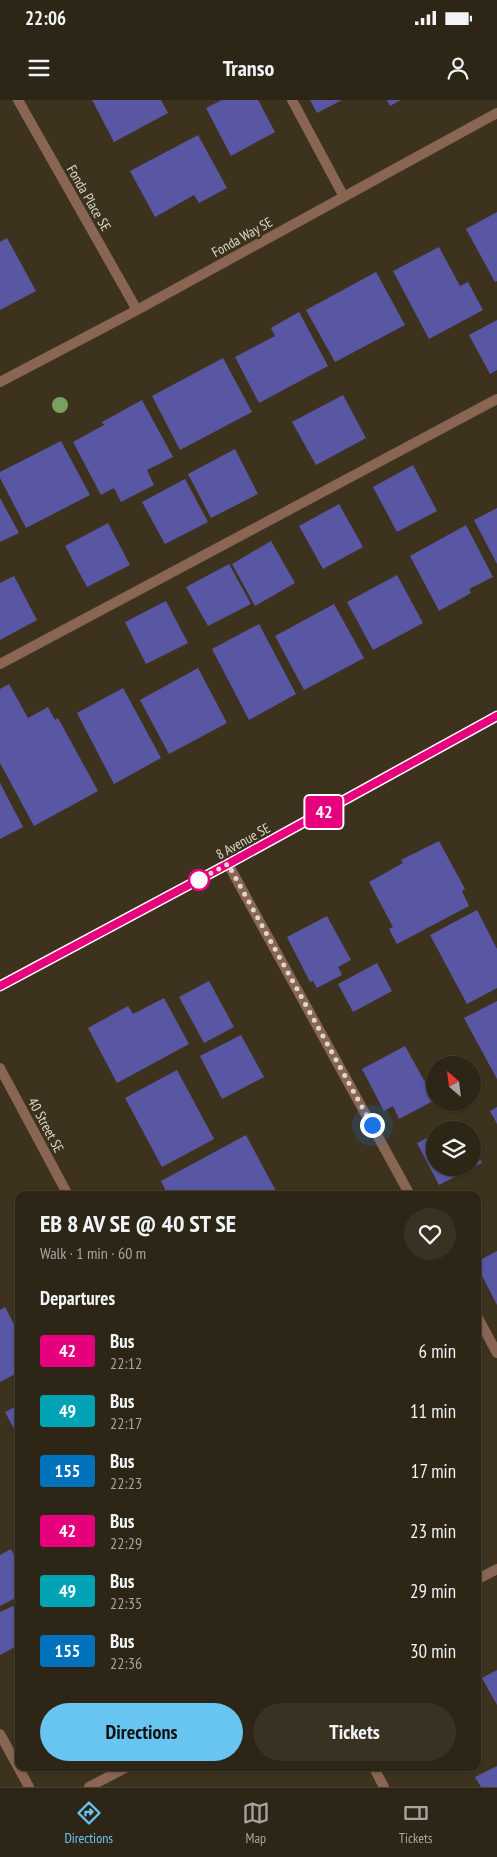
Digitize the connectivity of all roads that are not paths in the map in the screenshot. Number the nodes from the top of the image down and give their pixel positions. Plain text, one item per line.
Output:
1 (18, 100) edge
2 (292, 100) edge
3 (497, 113) edge
4 (344, 197) junction
5 (137, 310) junction
6 (0, 382) edge
7 (497, 399) edge
8 (0, 664) edge
9 (497, 716) edge
10 (228, 864) junction
11 (0, 986) edge
12 (0, 1068) edge
13 (66, 1191) edge
14 (408, 1191) edge
15 (481, 1324) edge
16 (497, 1353) edge
17 (497, 1569) edge
18 (481, 1577) edge
19 (0, 1734) edge
20 (15, 1761) edge
21 (20, 1771) edge
22 (119, 1771) edge
23 (376, 1771) edge
24 (29, 1787) edge
25 (89, 1787) edge
26 (384, 1787) edge

1 - 5 street, Fonda Place SE
2 - 4 street
3 - 4 street, Fonda Way SE
4 - 5 street, Fonda Way SE
5 - 6 street, Fonda Way SE
7 - 8 street
9 - 10 street, 8 Avenue SE
10 - 11 street, 8 Avenue SE
10 - 14 street
12 - 13 street, 40 Street SE
15 - 16 street
17 - 18 street
19 - 20 street
21 - 24 street
22 - 25 street
23 - 26 street

